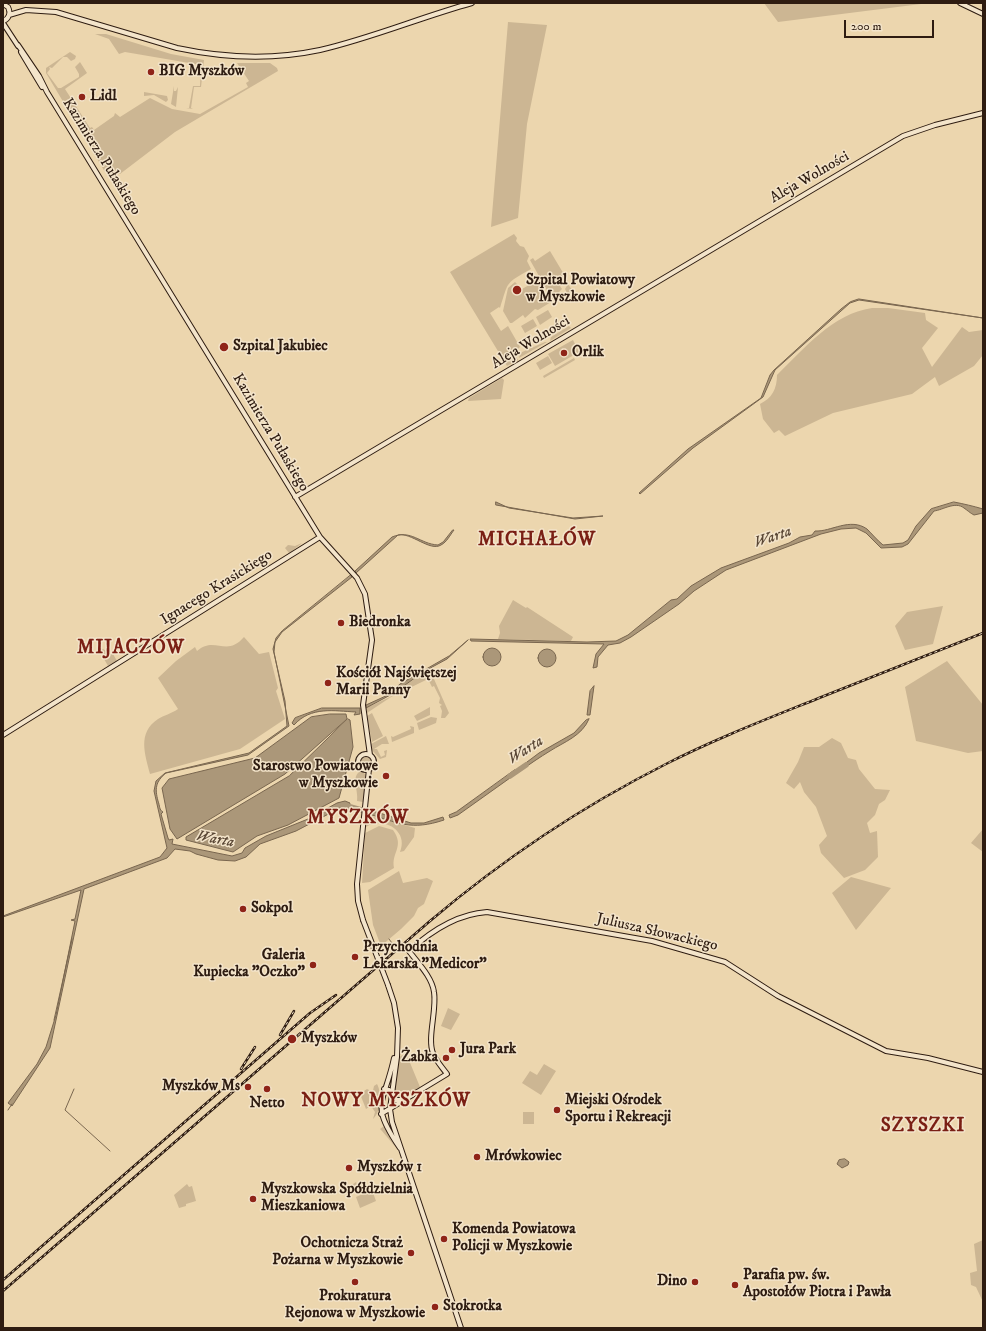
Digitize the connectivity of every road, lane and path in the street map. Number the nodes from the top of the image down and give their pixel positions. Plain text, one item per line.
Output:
1 (472, 3) edge
2 (960, 3) edge
3 (3, 4) edge
4 (8, 7) junction
5 (20, 10) junction
6 (983, 14) edge
7 (6, 19) edge
8 (983, 113) edge
9 (295, 498) junction
10 (320, 537) junction
11 (3, 735) edge
12 (368, 739) junction
13 (364, 754) junction
14 (370, 755) junction
15 (369, 768) junction
16 (364, 769) junction
17 (367, 782) junction
18 (397, 1048) junction
19 (983, 1072) edge
20 (384, 1090) junction
21 (392, 1094) junction
22 (405, 1100) junction
23 (390, 1109) junction
24 (383, 1113) junction
25 (402, 1152) junction
26 (461, 1328) edge

1 - 5 main road
2 - 6 main road
3 - 4 main road
4 - 5 main road
4 - 7 main road
5 - 7 main road
7 - 9 main road, Kazimierza Pułaskiego
8 - 9 main road, Aleja Wolności
9 - 10 main road, Kazimierza Pułaskiego
10 - 11 main road, Ignacego Krasickiego
10 - 12 main road, Kazimierza Pułaskiego
12 - 13 main road, Kazimierza Pułaskiego
12 - 14 main road, Kazimierza Pułaskiego
13 - 14 main road
13 - 16 main road
14 - 15 main road
15 - 16 main road
15 - 17 main road
16 - 17 main road
17 - 18 main road, bridge
18 - 20 main road
18 - 21 main road
19 - 22 main road, Juliusza Słowackiego
20 - 21 main road
20 - 24 main road
21 - 22 main road
21 - 23 main road
22 - 23 main road
23 - 24 main road
23 - 25 main road
24 - 25 main road
25 - 26 main road

